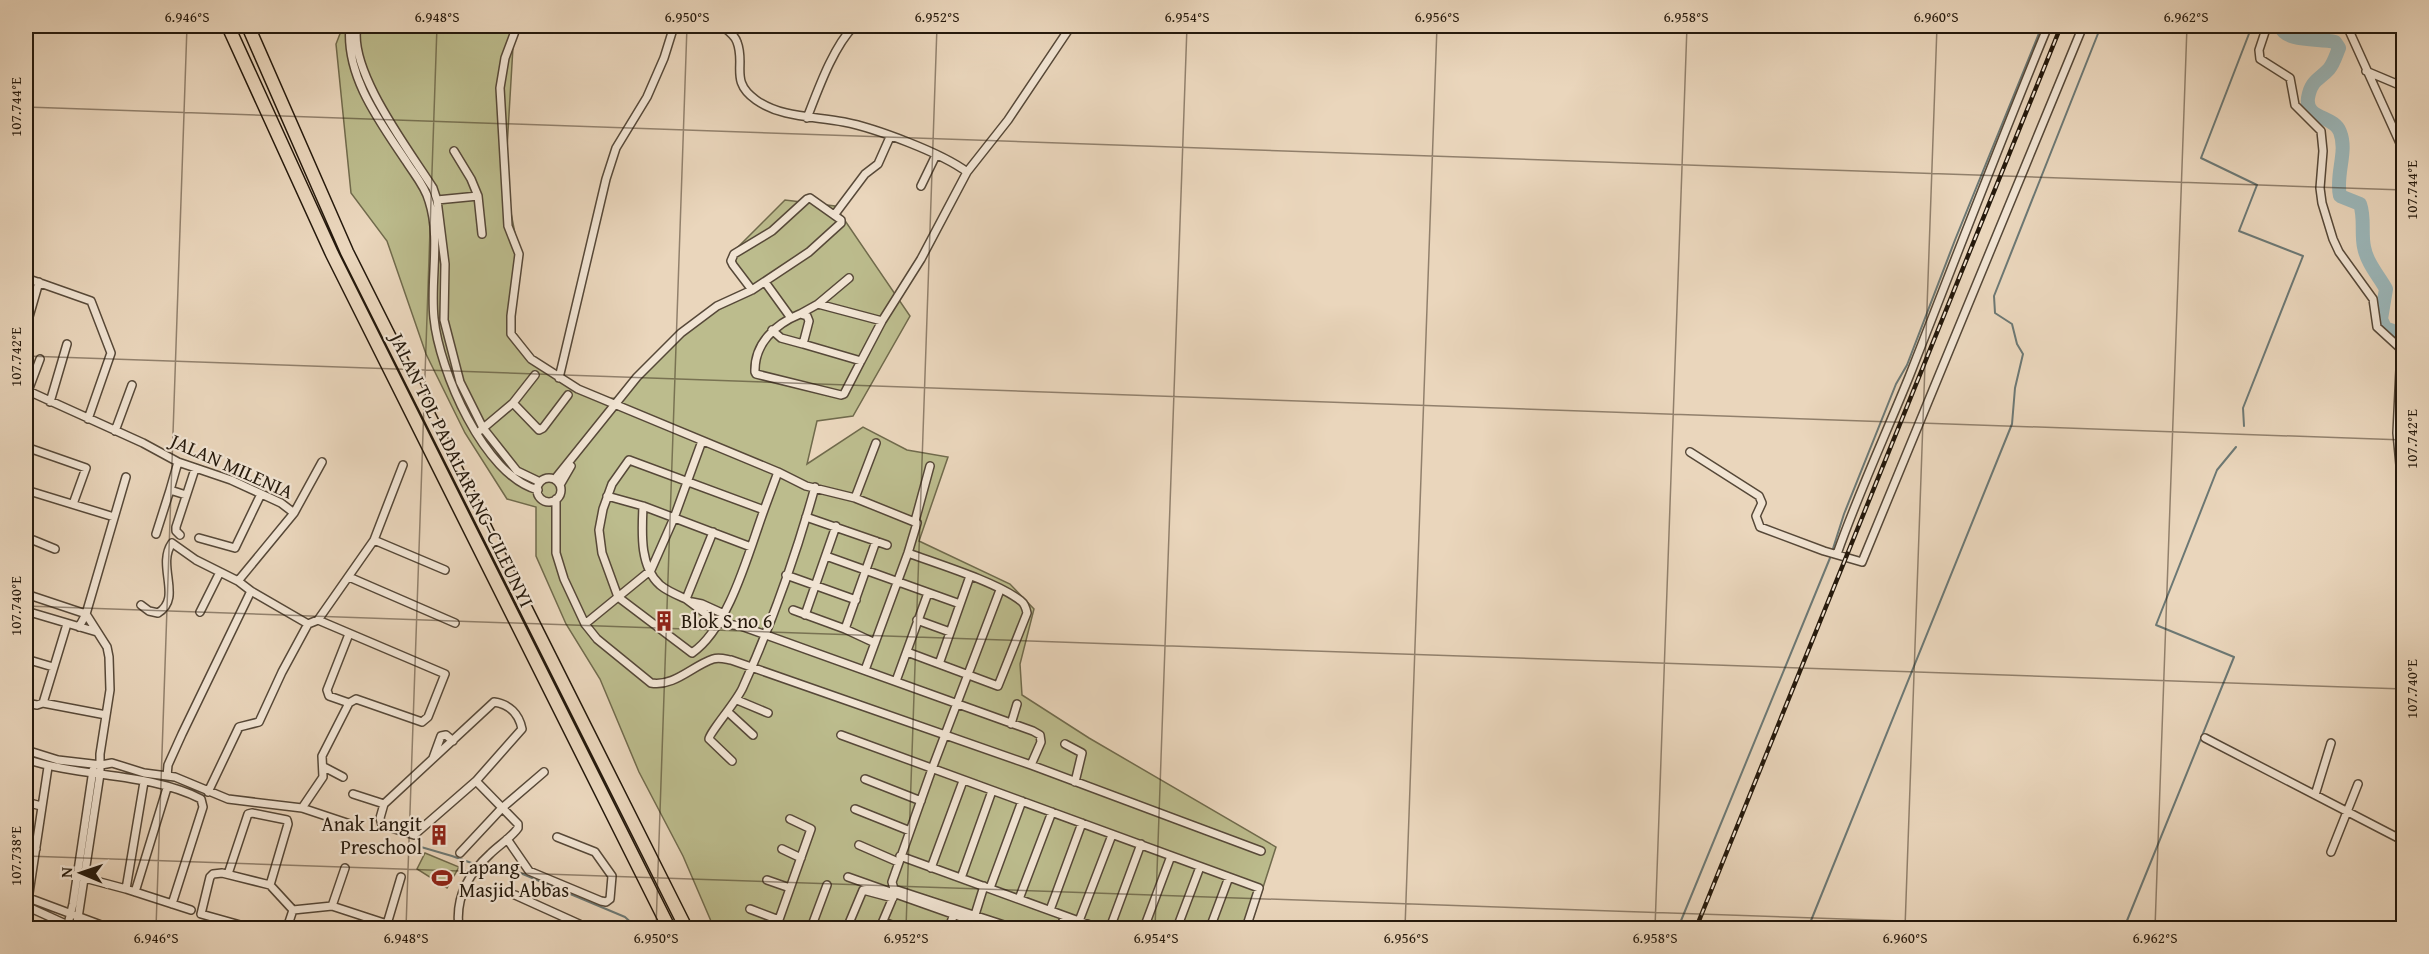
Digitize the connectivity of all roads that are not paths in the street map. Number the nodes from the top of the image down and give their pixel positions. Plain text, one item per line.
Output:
1 (228, 26) edge
2 (248, 26) edge
3 (350, 26) edge
4 (357, 26) edge
5 (517, 26) edge
6 (674, 26) edge
7 (722, 26) edge
8 (854, 26) edge
9 (1071, 26) edge
10 (2048, 26) edge
11 (2083, 26) edge
12 (2267, 26) edge
13 (2347, 26) edge
14 (2366, 71) junction
15 (2403, 87) edge
16 (807, 118) junction
17 (890, 137) junction
18 (454, 152) dead end
19 (2403, 152) edge
20 (936, 155) junction
21 (967, 172) junction
22 (921, 186) dead end
23 (478, 196) junction
24 (437, 200) junction
25 (835, 214) junction
26 (482, 234) dead end
27 (26, 278) edge
28 (849, 278) dead end
29 (39, 282) junction
30 (765, 282) junction
31 (752, 290) junction
32 (818, 304) junction
33 (800, 314) junction
34 (791, 318) junction
35 (882, 321) junction
36 (26, 327) edge
37 (772, 330) junction
38 (67, 344) dead end
39 (803, 344) junction
40 (40, 359) dead end
41 (861, 361) junction
42 (535, 375) dead end
43 (559, 378) junction
44 (132, 385) dead end
45 (27, 391) edge
46 (568, 395) dead end
47 (50, 402) junction
48 (513, 403) junction
49 (614, 405) junction
50 (88, 419) junction
51 (115, 431) junction
52 (480, 431) junction
53 (702, 441) junction
54 (876, 443) dead end
55 (26, 447) edge
56 (1690, 452) dead end
57 (178, 462) junction
58 (322, 462) dead end
59 (403, 465) dead end
60 (930, 466) dead end
61 (195, 469) junction
62 (778, 472) junction
63 (126, 477) dead end
64 (558, 482) junction
65 (686, 482) junction
66 (539, 486) junction
67 (815, 487) junction
68 (26, 490) edge
69 (170, 490) junction
70 (261, 494) junction
71 (186, 495) junction
72 (607, 496) junction
73 (855, 498) junction
74 (552, 500) junction
75 (73, 504) junction
76 (643, 506) junction
77 (2403, 507) edge
78 (764, 510) junction
79 (294, 513) junction
80 (114, 517) junction
81 (806, 517) junction
82 (674, 518) junction
83 (915, 521) junction
84 (836, 526) junction
85 (713, 532) junction
86 (156, 534) dead end
87 (180, 535) dead end
88 (200, 538) dead end
89 (26, 540) edge
90 (374, 540) junction
91 (876, 541) junction
92 (887, 545) dead end
93 (751, 547) junction
94 (55, 549) dead end
95 (908, 553) junction
96 (1833, 554) junction
97 (826, 556) junction
98 (445, 570) dead end
99 (651, 570) junction
100 (866, 570) junction
101 (220, 572) junction
102 (786, 575) junction
103 (970, 576) junction
104 (349, 577) junction
105 (238, 581) junction
106 (898, 582) junction
107 (816, 586) junction
108 (1000, 590) junction
109 (251, 591) junction
110 (928, 593) junction
111 (26, 594) edge
112 (618, 597) junction
113 (856, 600) junction
114 (689, 601) junction
115 (960, 604) junction
116 (141, 605) dead end
117 (793, 610) dead end
118 (26, 611) edge
119 (200, 612) dead end
120 (86, 614) junction
121 (724, 614) junction
122 (805, 615) junction
123 (318, 620) junction
124 (917, 620) junction
125 (455, 623) dead end
126 (718, 623) junction
127 (67, 624) junction
128 (308, 624) junction
129 (585, 624) junction
130 (79, 627) junction
131 (845, 629) junction
132 (97, 632) junction
133 (950, 632) junction
134 (349, 634) junction
135 (765, 634) junction
136 (875, 643) junction
137 (907, 652) junction
138 (26, 659) edge
139 (939, 664) junction
140 (53, 667) junction
141 (751, 667) junction
142 (865, 670) junction
143 (968, 675) junction
144 (896, 681) junction
145 (737, 700) junction
146 (26, 703) edge
147 (43, 703) junction
148 (348, 703) junction
149 (1017, 704) dead end
150 (958, 705) junction
151 (728, 712) junction
152 (768, 713) dead end
153 (106, 715) junction
154 (1011, 724) junction
155 (753, 735) dead end
156 (841, 735) dead end
157 (945, 735) junction
158 (2205, 738) dead end
159 (453, 741) junction
160 (2331, 743) dead end
161 (1065, 744) dead end
162 (26, 750) edge
163 (26, 759) edge
164 (432, 760) junction
165 (732, 761) dead end
166 (98, 765) junction
167 (1031, 765) junction
168 (324, 766) junction
169 (48, 767) junction
170 (932, 769) junction
171 (544, 772) dead end
172 (92, 773) junction
173 (100, 774) junction
174 (167, 776) junction
175 (343, 777) dead end
176 (865, 779) dead end
177 (476, 781) junction
178 (963, 781) junction
179 (144, 782) junction
180 (1075, 782) junction
181 (2358, 784) dead end
182 (167, 788) junction
183 (208, 792) junction
184 (992, 792) junction
185 (353, 794) dead end
186 (2315, 795) junction
187 (921, 801) junction
188 (1022, 801) junction
189 (26, 802) edge
190 (384, 804) junction
191 (41, 806) junction
192 (303, 808) junction
193 (502, 808) junction
194 (855, 809) dead end
195 (1052, 812) junction
196 (2348, 813) junction
197 (790, 819) dead end
198 (1082, 823) junction
199 (356, 826) dead end
200 (910, 831) junction
201 (1112, 835) junction
202 (557, 837) dead end
203 (507, 839) junction
204 (2403, 841) edge
205 (1141, 844) junction
206 (859, 845) dead end
207 (26, 846) edge
208 (36, 849) junction
209 (782, 849) dead end
210 (1261, 851) dead end
211 (2331, 852) dead end
212 (460, 853) dead end
213 (1171, 856) junction
214 (801, 858) junction
215 (899, 859) junction
216 (1200, 867) junction
217 (345, 868) dead end
218 (931, 868) junction
219 (228, 874) junction
220 (81, 877) junction
221 (401, 877) dead end
222 (848, 877) dead end
223 (1229, 877) junction
224 (960, 878) junction
225 (767, 880) dead end
226 (270, 885) junction
227 (827, 885) dead end
228 (987, 887) junction
229 (790, 888) junction
230 (126, 889) junction
231 (135, 892) junction
232 (894, 894) junction
233 (515, 895) dead end
234 (27, 898) edge
235 (1019, 899) junction
236 (172, 904) junction
237 (332, 906) junction
238 (26, 909) edge
239 (750, 909) dead end
240 (191, 910) dead end
241 (293, 910) junction
242 (1050, 910) junction
243 (955, 912) junction
244 (1065, 916) junction
245 (75, 917) junction
246 (974, 918) junction
247 (779, 920) junction
248 (1079, 921) junction
249 (882, 925) edge
250 (386, 926) edge
251 (72, 928) edge
252 (109, 928) edge
253 (251, 928) edge
254 (287, 928) edge
255 (459, 928) edge
256 (588, 928) edge
257 (669, 928) edge
258 (686, 928) edge
259 (776, 928) edge
260 (811, 928) edge
261 (847, 928) edge
262 (901, 928) edge
263 (949, 928) edge
264 (992, 928) edge
265 (1013, 928) edge
266 (1060, 928) edge
267 (1098, 928) edge
268 (1110, 928) edge
269 (1144, 928) edge
270 (1178, 928) edge
271 (1209, 928) edge
272 (1246, 928) edge

1 - 257 highway, JALAN TOL PADALARANG–CILEUNYI
2 - 258 highway, JALAN TOL PADALARANG–CILEUNYI
3 - 52 street
4 - 24 street
5 - 43 street
6 - 43 street
7 - 16 street
8 - 16 street
9 - 21 street
10 - 96 street
11 - 96 street
12 - 77 street
13 - 14 street
14 - 15 street
14 - 19 street
16 - 17 street
17 - 20 street
17 - 25 street
18 - 23 street
20 - 21 street
20 - 22 street
21 - 35 street
23 - 24 street
23 - 26 street
24 - 52 street
25 - 30 street
25 - 31 street
27 - 29 street
28 - 32 street
29 - 36 street
29 - 50 street
30 - 31 street
30 - 34 street
31 - 49 street
32 - 33 street
32 - 35 street
33 - 34 street
33 - 39 street
34 - 37 street
35 - 41 street
37 - 39 street
37 - 41 street
38 - 47 street
39 - 41 street
40 - 45 street
42 - 48 street
43 - 49 street
44 - 51 street
45 - 47 street, JALAN MILENIA
46 - 48 street
47 - 50 street, JALAN MILENIA
48 - 52 street
49 - 53 street
49 - 64 street
50 - 51 street, JALAN MILENIA
51 - 57 street, JALAN MILENIA
52 - 66 street
53 - 62 street
53 - 65 street
54 - 73 street
55 - 75 street
56 - 96 street
57 - 61 street, JALAN MILENIA
57 - 69 street
58 - 79 street
59 - 90 street
60 - 83 street
61 - 70 street, JALAN MILENIA
61 - 71 street
62 - 67 street
62 - 78 street
63 - 80 street
64 - 66 street
64 - 74 street
65 - 72 street
65 - 78 street
65 - 82 street
66 - 74 street
67 - 73 street
67 - 81 street
68 - 75 street
69 - 71 street
69 - 86 street
70 - 79 street, JALAN MILENIA
70 - 88 street
71 - 87 street
72 - 76 street
72 - 112 street
73 - 83 street
74 - 129 street
75 - 80 street
76 - 82 street
76 - 99 street
78 - 93 street
79 - 105 street, JALAN MILENIA
80 - 120 street
81 - 84 street
81 - 102 street
82 - 85 street
82 - 99 street
83 - 95 street
84 - 91 street
84 - 97 street
85 - 93 street
85 - 114 street
89 - 94 street
90 - 98 street
90 - 104 street
91 - 92 street
91 - 100 street
93 - 121 street
95 - 103 street
95 - 106 street
97 - 100 street
97 - 107 street
99 - 112 street
99 - 114 street
100 - 106 street
100 - 113 street
101 - 105 street
101 - 116 street
101 - 119 street
102 - 107 street
102 - 135 street
103 - 108 street
103 - 115 street
104 - 123 street
104 - 125 street
105 - 109 street
106 - 110 street
106 - 136 street
107 - 113 street
107 - 122 street
108 - 143 street
108 - 143 street
109 - 128 street
109 - 174 street
110 - 115 street
110 - 124 street
111 - 120 street
112 - 126 street
112 - 129 street
113 - 131 street
114 - 121 street
114 - 126 street
115 - 133 street
117 - 122 street
118 - 127 street
120 - 130 street
120 - 132 street
121 - 126 street
122 - 131 street
123 - 128 street
123 - 134 street
124 - 133 street
124 - 137 street
126 - 135 street
127 - 130 street
127 - 140 street
128 - 183 street
129 - 141 street
130 - 132 street
131 - 136 street
132 - 153 street
133 - 139 street
134 - 148 street
134 - 148 street
135 - 141 street
135 - 142 street
136 - 142 street
137 - 139 street
137 - 144 street
138 - 140 street
139 - 143 street
140 - 147 street
141 - 145 street
141 - 157 street
142 - 144 street
143 - 150 street
144 - 150 street
145 - 151 street
145 - 152 street
146 - 147 street
147 - 153 street
148 - 168 street
149 - 154 street
150 - 154 street
150 - 157 street
151 - 155 street
151 - 165 street
153 - 166 street
154 - 167 street
156 - 170 street
157 - 167 street
157 - 170 street
158 - 186 street
159 - 164 street
159 - 164 street
159 - 177 street
160 - 186 street
161 - 180 street
162 - 166 street
163 - 169 street
164 - 190 street
166 - 172 street
166 - 173 street
166 - 174 street
167 - 180 street
168 - 175 street
168 - 192 street
169 - 172 street
169 - 191 street
170 - 178 street
170 - 187 street
171 - 193 street
172 - 173 street
172 - 220 street
173 - 179 street
173 - 220 street
174 - 183 street
176 - 187 street
177 - 190 street
177 - 193 street
178 - 184 street
178 - 218 street
179 - 182 street
179 - 230 street
180 - 210 street
181 - 196 street
182 - 231 street
182 - 236 street
183 - 192 street
184 - 188 street
184 - 224 street
185 - 190 street
186 - 196 street
187 - 200 street
188 - 195 street
188 - 228 street
189 - 191 street
191 - 208 street
192 - 199 street
193 - 203 street
193 - 212 street
194 - 200 street
195 - 198 street
195 - 235 street
196 - 204 street
196 - 211 street
197 - 214 street
198 - 201 street
198 - 242 street
200 - 215 street
201 - 205 street
201 - 248 street
202 - 203 street
203 - 255 street
205 - 213 street
205 - 268 street
206 - 215 street
207 - 208 street
208 - 234 street
209 - 214 street
213 - 216 street
213 - 269 street
214 - 229 street
215 - 218 street
215 - 232 street
216 - 223 street
216 - 270 street
217 - 237 street
218 - 224 street
219 - 226 street
219 - 226 street
219 - 253 street
220 - 230 street
220 - 245 street
221 - 250 street
222 - 232 street
223 - 271 street
223 - 272 street
224 - 228 street
225 - 229 street
226 - 241 street
227 - 260 street
228 - 235 street
228 - 246 street
229 - 247 street
230 - 231 street
231 - 236 street
232 - 243 street
232 - 249 street
232 - 261 street
233 - 256 street
234 - 238 street
234 - 245 street
235 - 242 street
236 - 240 street
237 - 241 street
237 - 250 street
238 - 251 street
239 - 247 street
241 - 254 street
242 - 244 street
243 - 246 street
243 - 263 street
244 - 248 street
244 - 266 street
245 - 251 street
245 - 252 street
246 - 264 street
246 - 265 street
247 - 259 street
248 - 267 street
249 - 262 street

